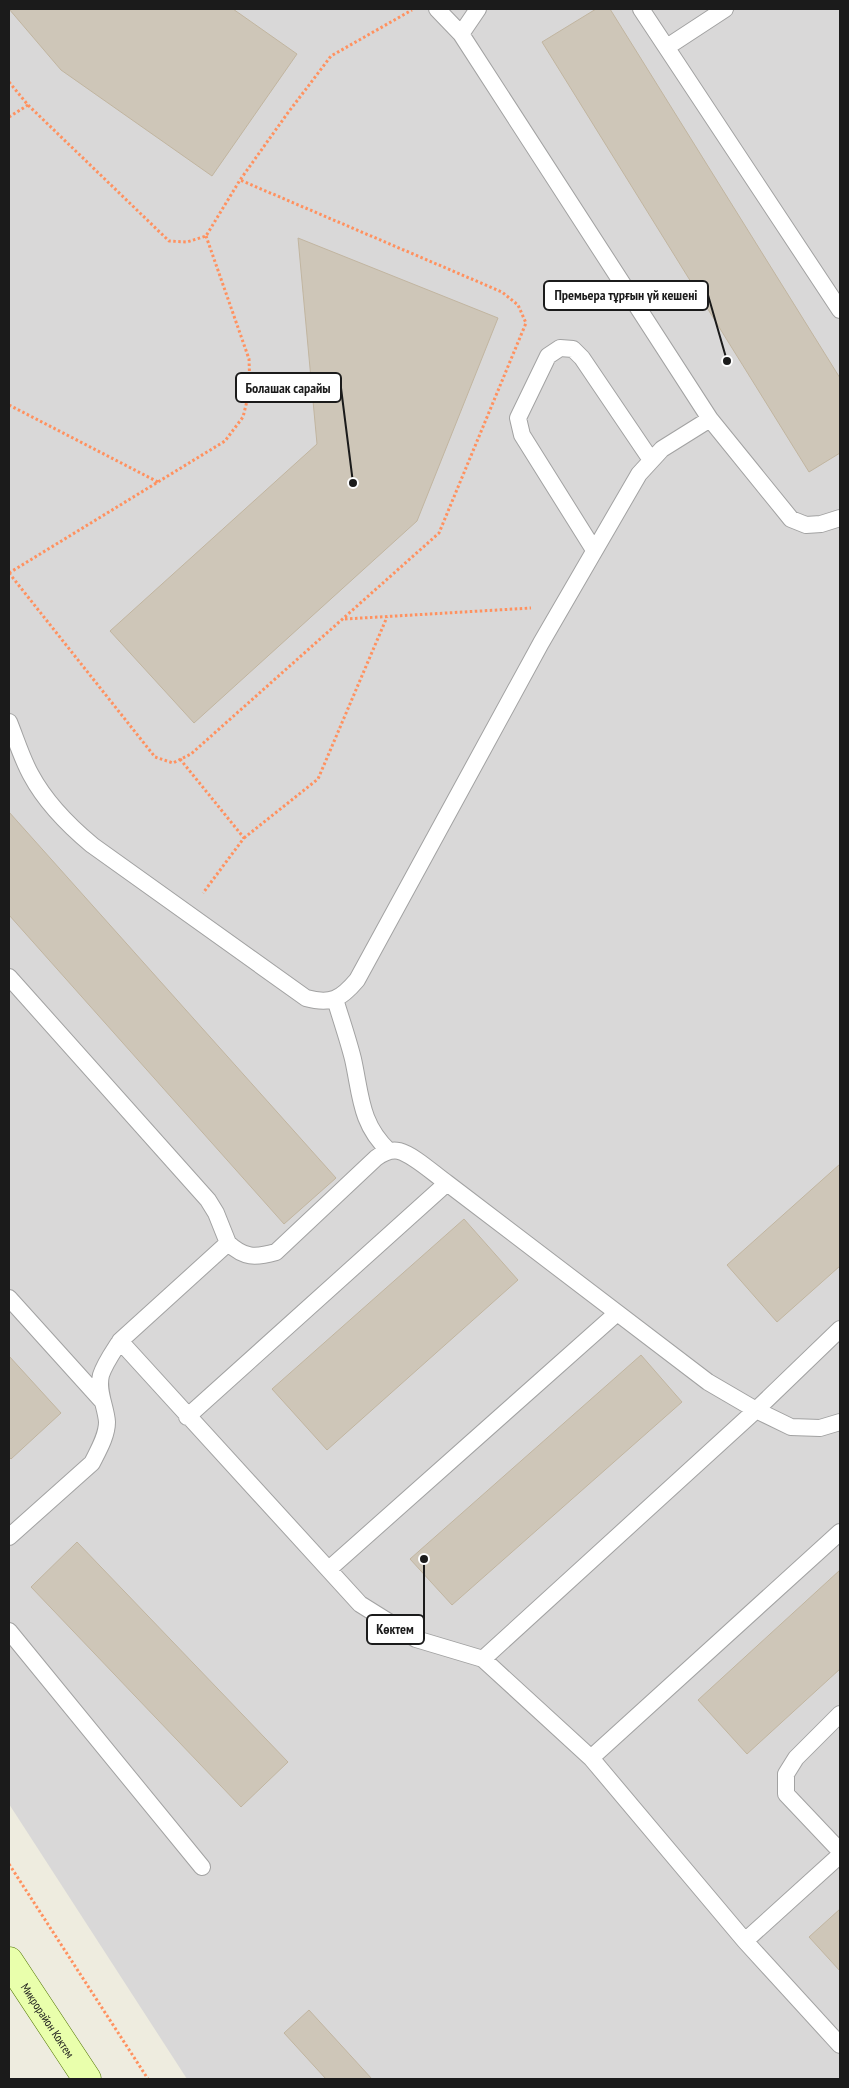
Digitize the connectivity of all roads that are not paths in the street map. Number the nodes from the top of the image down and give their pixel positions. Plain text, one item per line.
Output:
1 (437, 9) edge
2 (478, 9) edge
3 (641, 9) edge
4 (725, 9) edge
5 (461, 34) junction
6 (666, 47) junction
7 (840, 310) edge
8 (710, 419) junction
9 (651, 460) junction
10 (840, 518) edge
11 (594, 550) junction
12 (9, 722) edge
13 (9, 977) edge
14 (335, 999) junction
15 (389, 1151) junction
16 (447, 1183) junction
17 (228, 1243) junction
18 (9, 1298) edge
19 (617, 1313) junction
20 (840, 1330) edge
21 (120, 1340) junction
22 (102, 1401) junction
23 (756, 1410) junction
24 (187, 1417) junction
25 (840, 1422) edge
26 (840, 1532) edge
27 (9, 1537) edge
28 (329, 1569) junction
29 (9, 1631) edge
30 (483, 1659) junction
31 (840, 1714) edge
32 (591, 1758) junction
33 (840, 1851) edge
34 (840, 1856) edge
35 (202, 1867) dead end
36 (744, 1941) junction
37 (9, 1961) edge
38 (840, 2045) edge
39 (87, 2079) edge

1 - 5 lane
2 - 5 lane
3 - 6 lane
4 - 6 lane
5 - 8 lane
6 - 7 lane
8 - 9 lane
8 - 10 lane
9 - 11 lane
9 - 11 lane
11 - 14 lane
12 - 14 lane
13 - 17 lane
14 - 15 lane
15 - 16 lane
15 - 17 lane
16 - 19 lane
16 - 24 lane
17 - 21 lane
18 - 22 lane
19 - 23 lane
19 - 28 lane
20 - 23 lane
21 - 22 lane
21 - 24 lane
22 - 27 lane
23 - 25 lane
23 - 30 lane
24 - 28 lane
26 - 32 lane
28 - 30 lane
29 - 35 lane
30 - 32 lane
31 - 33 lane
32 - 36 lane
34 - 36 lane
36 - 38 lane
37 - 39 main road, Микрорайон Коктем

